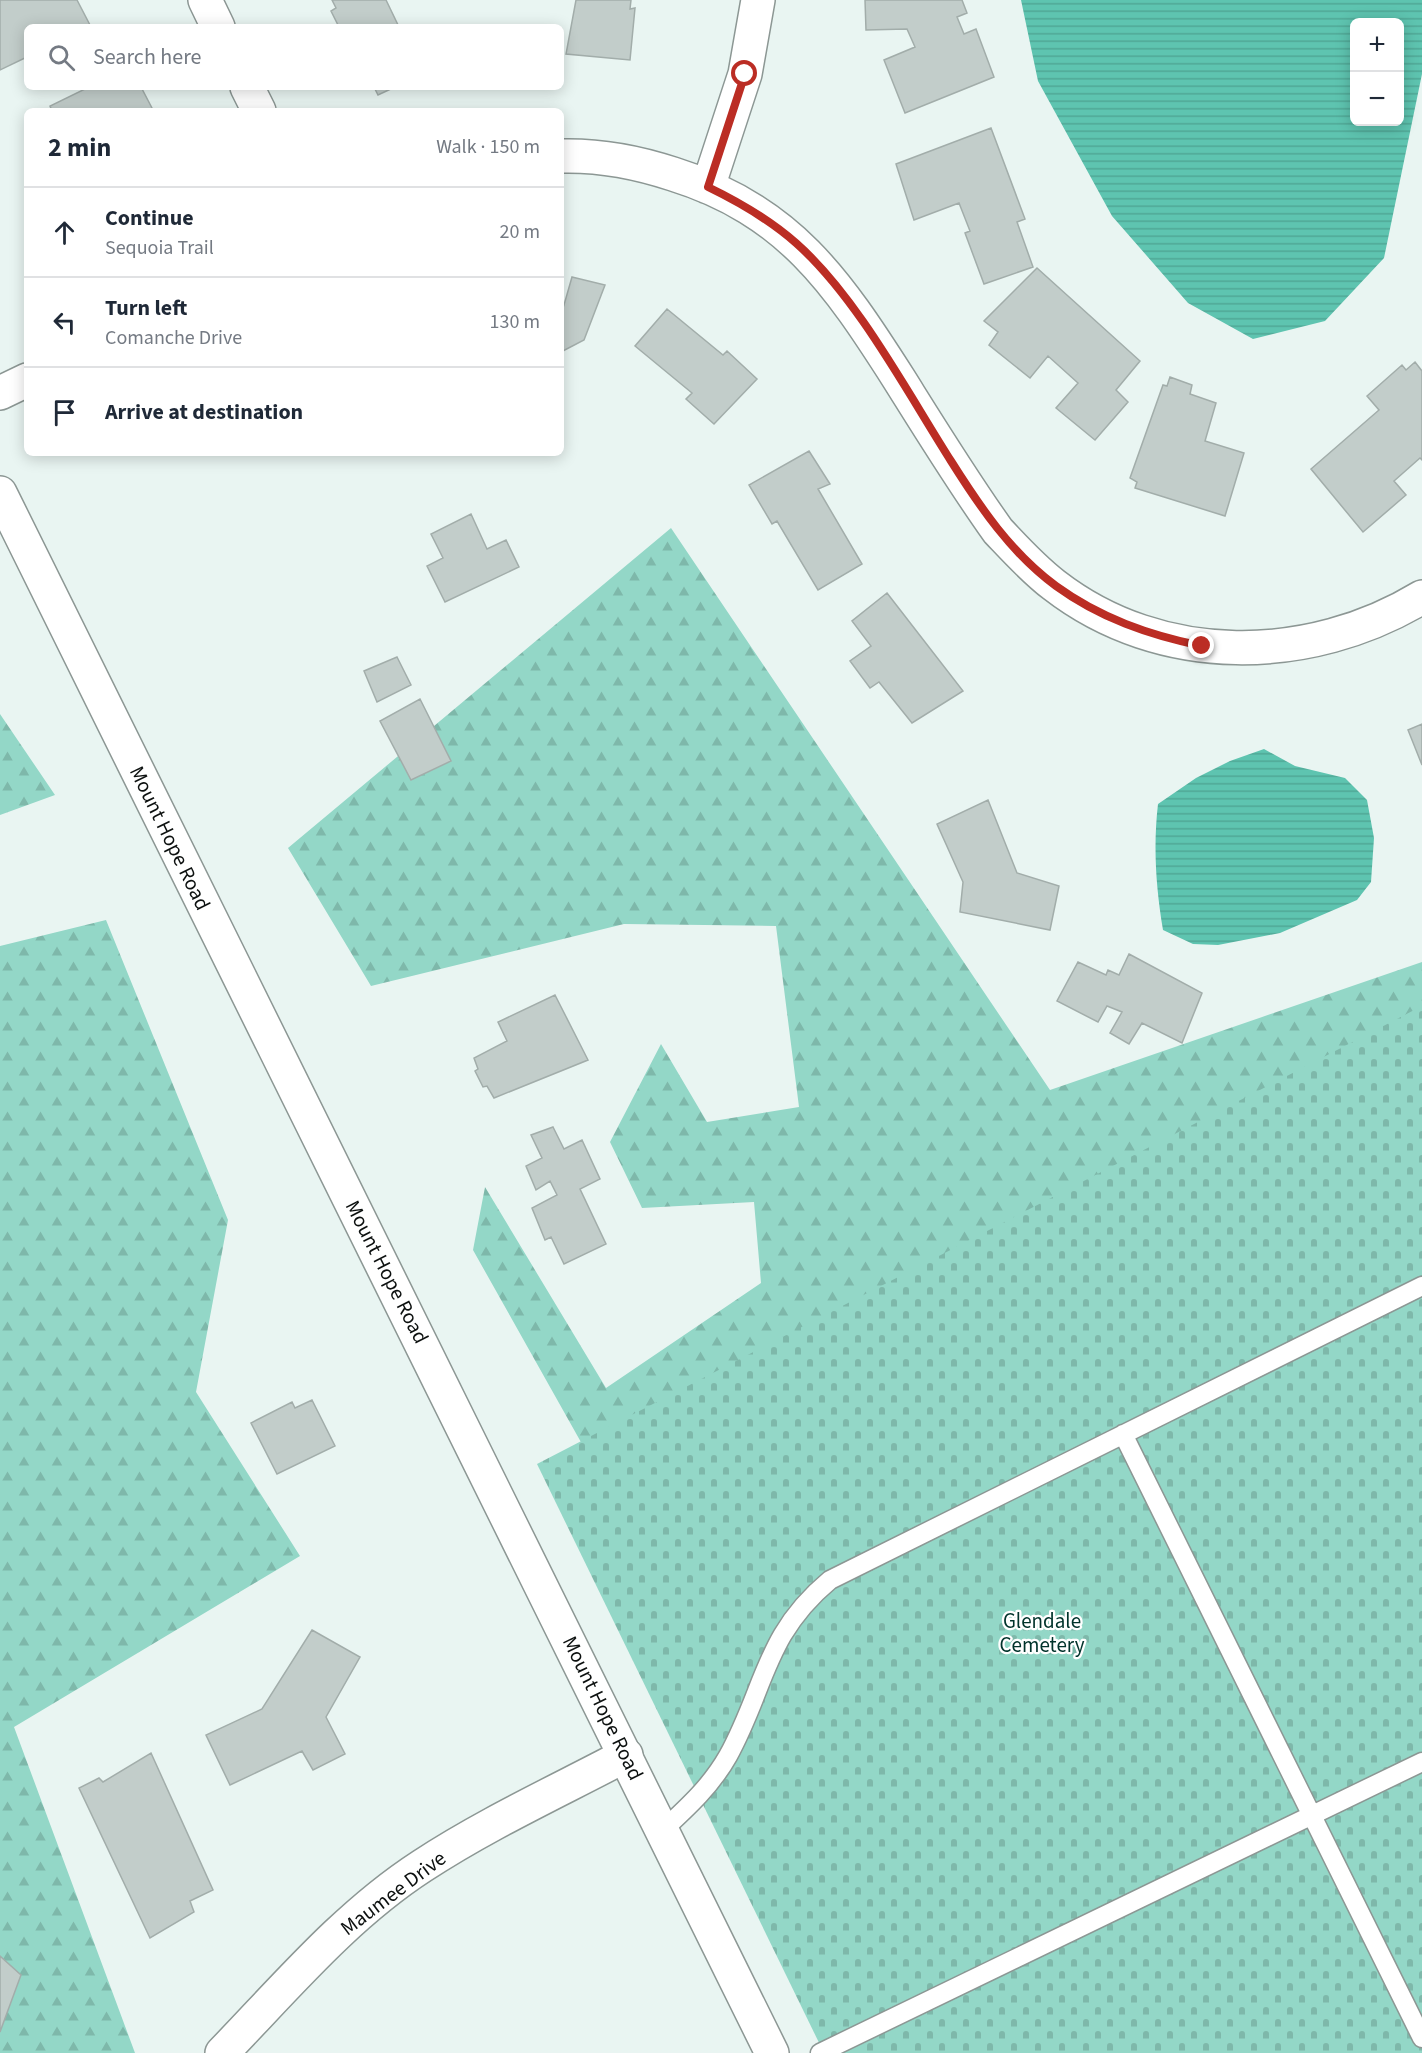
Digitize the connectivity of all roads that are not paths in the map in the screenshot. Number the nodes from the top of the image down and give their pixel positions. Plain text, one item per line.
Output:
1 (206, 0) edge
2 (758, 0) edge
3 (218, 24) edge
4 (249, 90) edge
5 (258, 108) edge
6 (564, 156) edge
7 (708, 187) junction
8 (24, 381) edge
9 (0, 393) edge
10 (0, 493) edge
11 (1422, 597) edge
12 (1422, 1286) edge
13 (1123, 1434) junction
14 (626, 1755) junction
15 (1422, 1762) edge
16 (1314, 1815) junction
17 (663, 1831) junction
18 (1422, 2038) edge
19 (222, 2053) edge
20 (772, 2053) edge
21 (820, 2053) edge

1 - 3 street
2 - 7 street
4 - 5 street
6 - 7 street
7 - 11 street
8 - 9 street
10 - 14 street, Mount Hope Road
12 - 13 lane
13 - 16 lane
13 - 17 lane
14 - 17 street, Mount Hope Road
14 - 19 street, Maumee Drive
15 - 16 lane
16 - 18 lane
16 - 21 lane
17 - 20 street, Mount Hope Road

